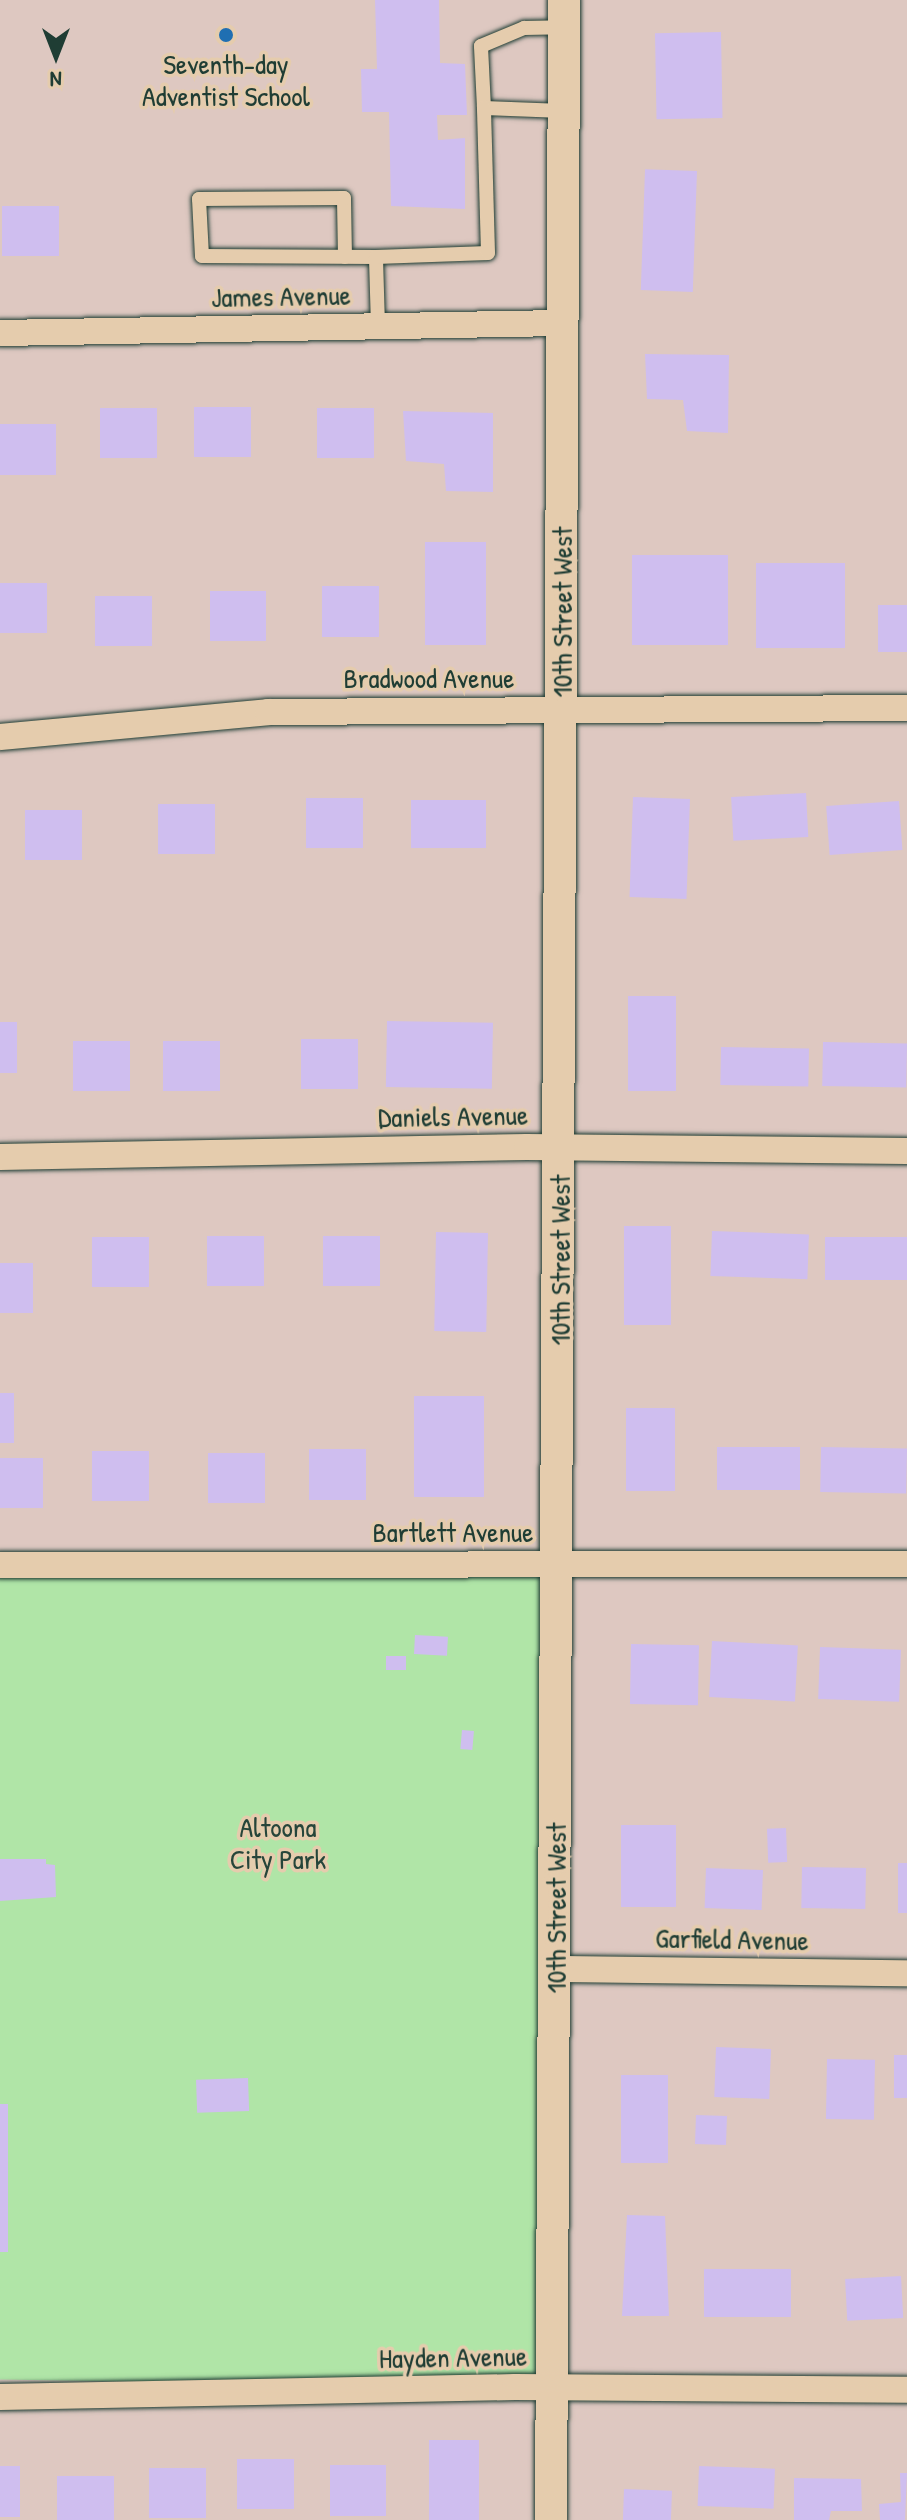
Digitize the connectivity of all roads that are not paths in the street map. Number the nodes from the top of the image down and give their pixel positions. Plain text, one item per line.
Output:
1 (563, 13) edge
2 (484, 108) junction
3 (563, 111) junction
4 (345, 257) junction
5 (376, 257) junction
6 (563, 323) junction
7 (378, 326) junction
8 (0, 333) edge
9 (907, 708) edge
10 (562, 709) junction
11 (0, 737) edge
12 (561, 1148) junction
13 (907, 1151) edge
14 (0, 1157) edge
15 (558, 1564) junction
16 (907, 1564) edge
17 (0, 1565) edge
18 (556, 1969) junction
19 (907, 1973) edge
20 (550, 2389) junction
21 (907, 2390) edge
22 (0, 2397) edge
23 (551, 2520) edge

1 - 2 lane
1 - 3 street, 10th Street West
2 - 3 lane
2 - 5 lane
3 - 6 street, 10th Street West
4 - 4 lane
4 - 5 lane
5 - 7 lane
6 - 7 street, James Avenue
6 - 10 street, 10th Street West
7 - 8 street, James Avenue
9 - 10 street, Bradwood Avenue
10 - 11 street, Bradwood Avenue
10 - 12 street, 10th Street West
12 - 13 street, Daniels Avenue
12 - 14 street, Daniels Avenue
12 - 15 street, 10th Street West
15 - 16 street, Bartlett Avenue
15 - 17 street, Bartlett Avenue
15 - 18 street, 10th Street West
18 - 19 street, Garfield Avenue
18 - 20 street, 10th Street West
20 - 21 street, Hayden Avenue
20 - 22 street, Hayden Avenue
20 - 23 street, 10th Street West

